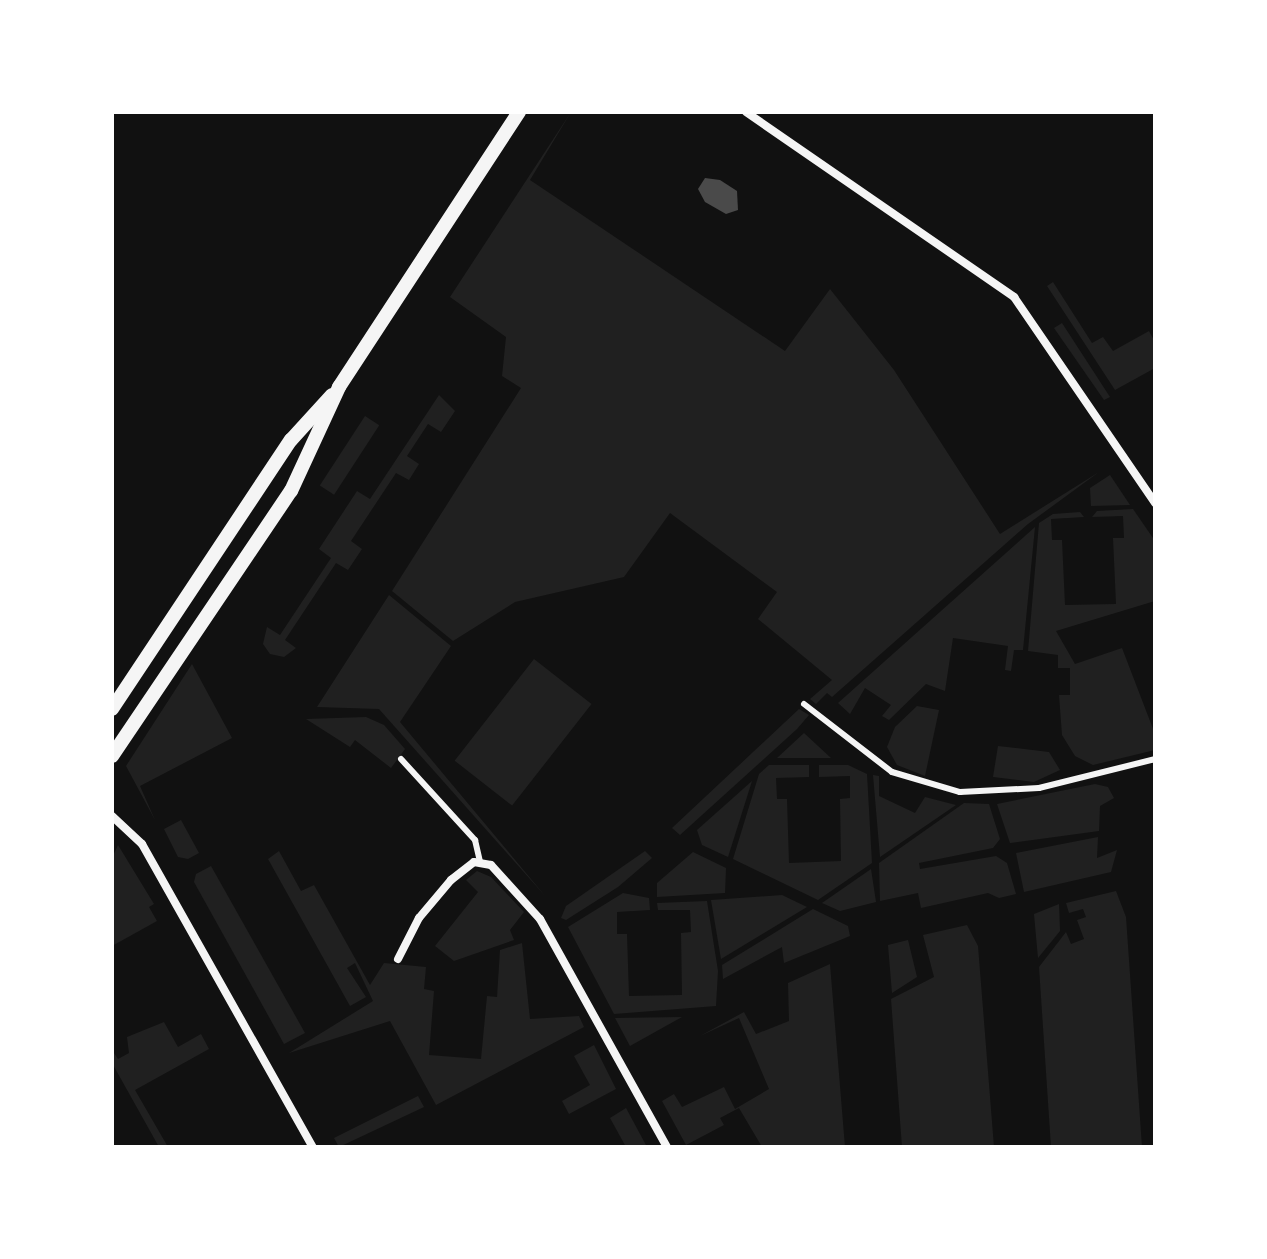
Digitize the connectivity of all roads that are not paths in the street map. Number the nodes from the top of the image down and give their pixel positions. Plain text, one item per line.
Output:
1 (519, 112) edge
2 (746, 112) edge
3 (339, 387) junction
4 (1155, 503) edge
5 (804, 704) dead end
6 (112, 709) edge
7 (112, 756) edge
8 (401, 759) dead end
9 (1155, 759) edge
10 (112, 816) edge
11 (480, 861) junction
12 (398, 959) dead end
13 (313, 1147) edge
14 (667, 1147) edge

1 - 3 street
2 - 4 street
3 - 6 street
3 - 7 street
5 - 9 lane
8 - 11 lane
10 - 13 street
11 - 12 street
11 - 14 street

